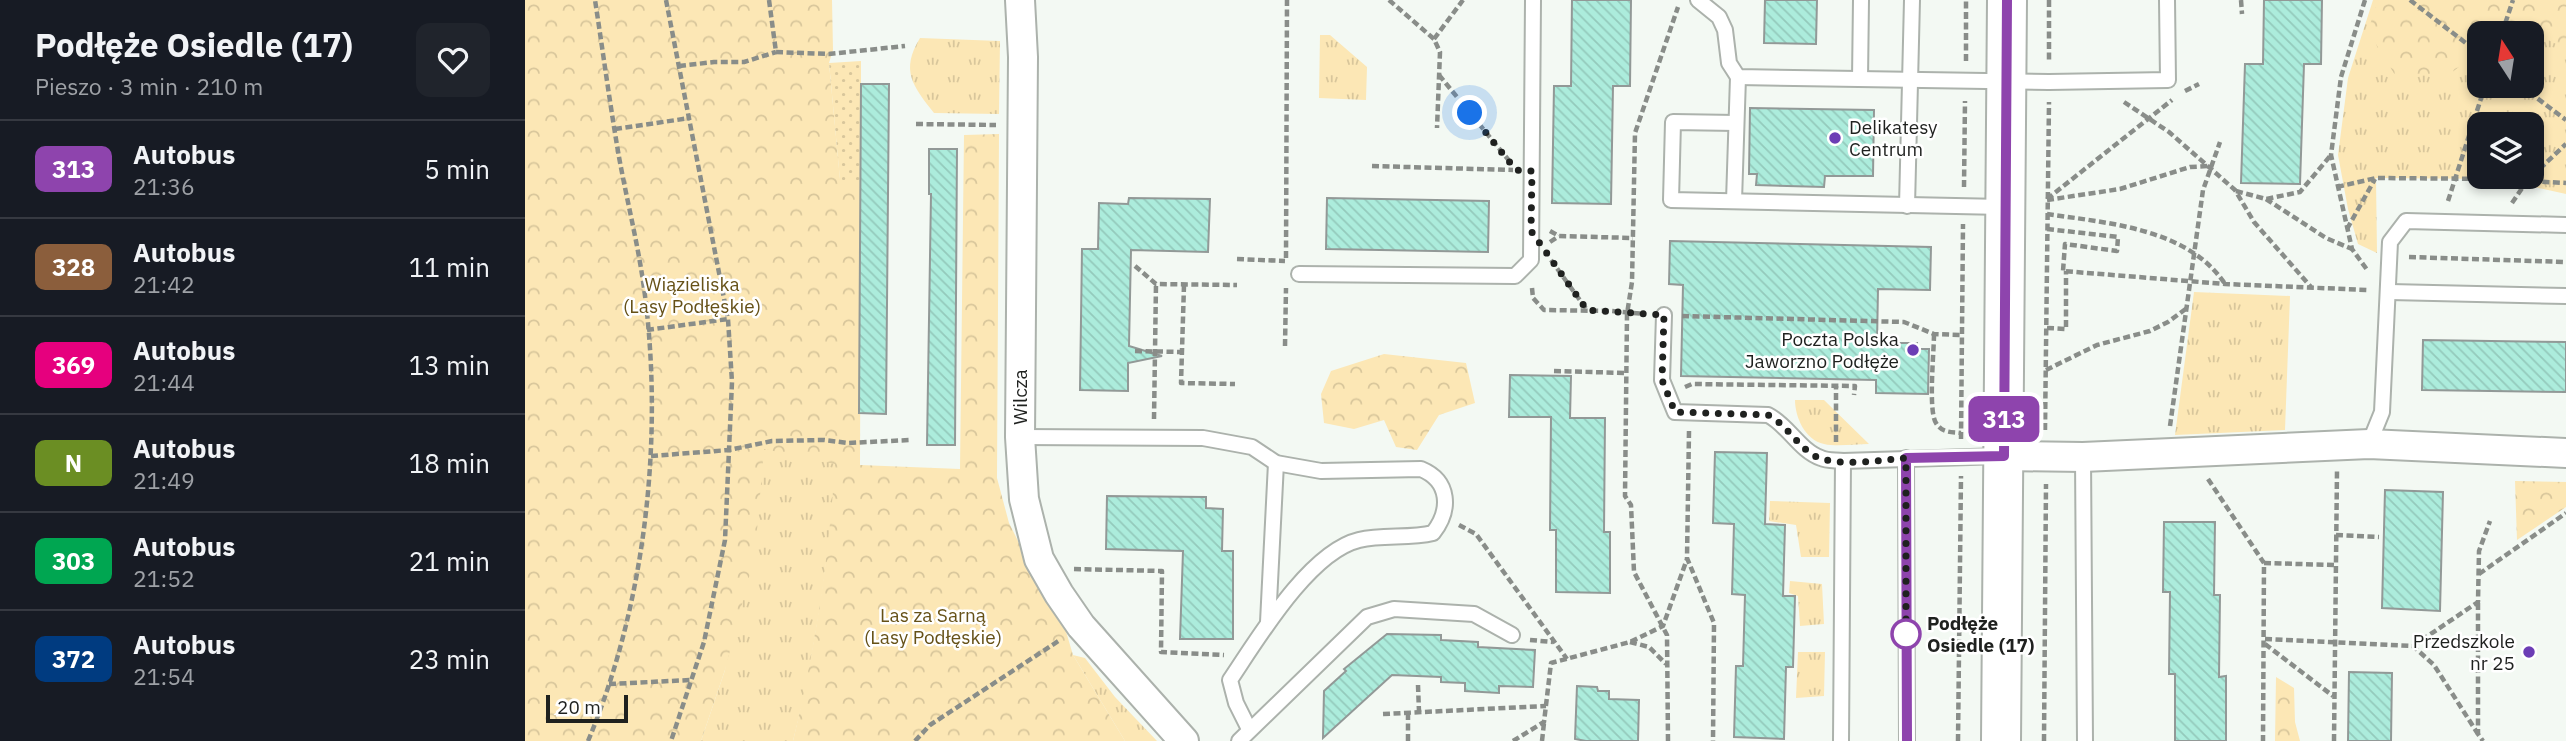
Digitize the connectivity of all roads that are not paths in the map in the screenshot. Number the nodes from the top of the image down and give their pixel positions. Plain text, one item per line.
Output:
1 (1020, 0) edge
2 (1532, 0) edge
3 (1698, 0) edge
4 (1861, 0) edge
5 (1912, 0) edge
6 (2007, 0) edge
7 (2167, 0) edge
8 (1738, 78) junction
9 (1860, 79) junction
10 (1911, 79) junction
11 (2007, 81) junction
12 (1736, 123) junction
13 (1734, 201) junction
14 (1907, 206) junction
15 (2005, 206) junction
16 (2566, 225) edge
17 (1292, 273) road end
18 (2384, 291) junction
19 (2566, 296) edge
20 (1664, 315) road end
21 (1020, 438) junction
22 (2369, 444) junction
23 (2566, 453) edge
24 (2004, 456) junction
25 (2083, 457) junction
26 (1906, 458) junction
27 (1839, 461) junction
28 (1276, 463) junction
29 (1268, 622) junction
30 (1517, 637) road end
31 (1249, 729) junction
32 (1184, 741) edge
33 (1239, 741) edge
34 (1841, 741) edge
35 (1907, 741) edge
36 (2001, 741) edge
37 (2084, 741) edge

1 - 21 street, Wilcza
2 - 17 lane
3 - 8 lane
4 - 9 lane
5 - 10 lane
6 - 11 street
7 - 11 lane
8 - 9 lane
8 - 12 lane
9 - 10 lane
10 - 11 lane
10 - 14 lane
11 - 15 street
12 - 13 lane
12 - 13 lane
13 - 14 lane
14 - 15 lane
15 - 24 street
16 - 18 lane
18 - 19 lane
18 - 22 lane
20 - 27 lane
21 - 28 lane
21 - 32 street, Wilcza
22 - 23 street
22 - 25 street
24 - 25 street
24 - 26 lane
24 - 36 street
25 - 37 lane
26 - 27 lane
26 - 35 lane
27 - 34 lane
28 - 29 lane
28 - 29 lane
29 - 31 lane
30 - 31 lane
31 - 33 lane

